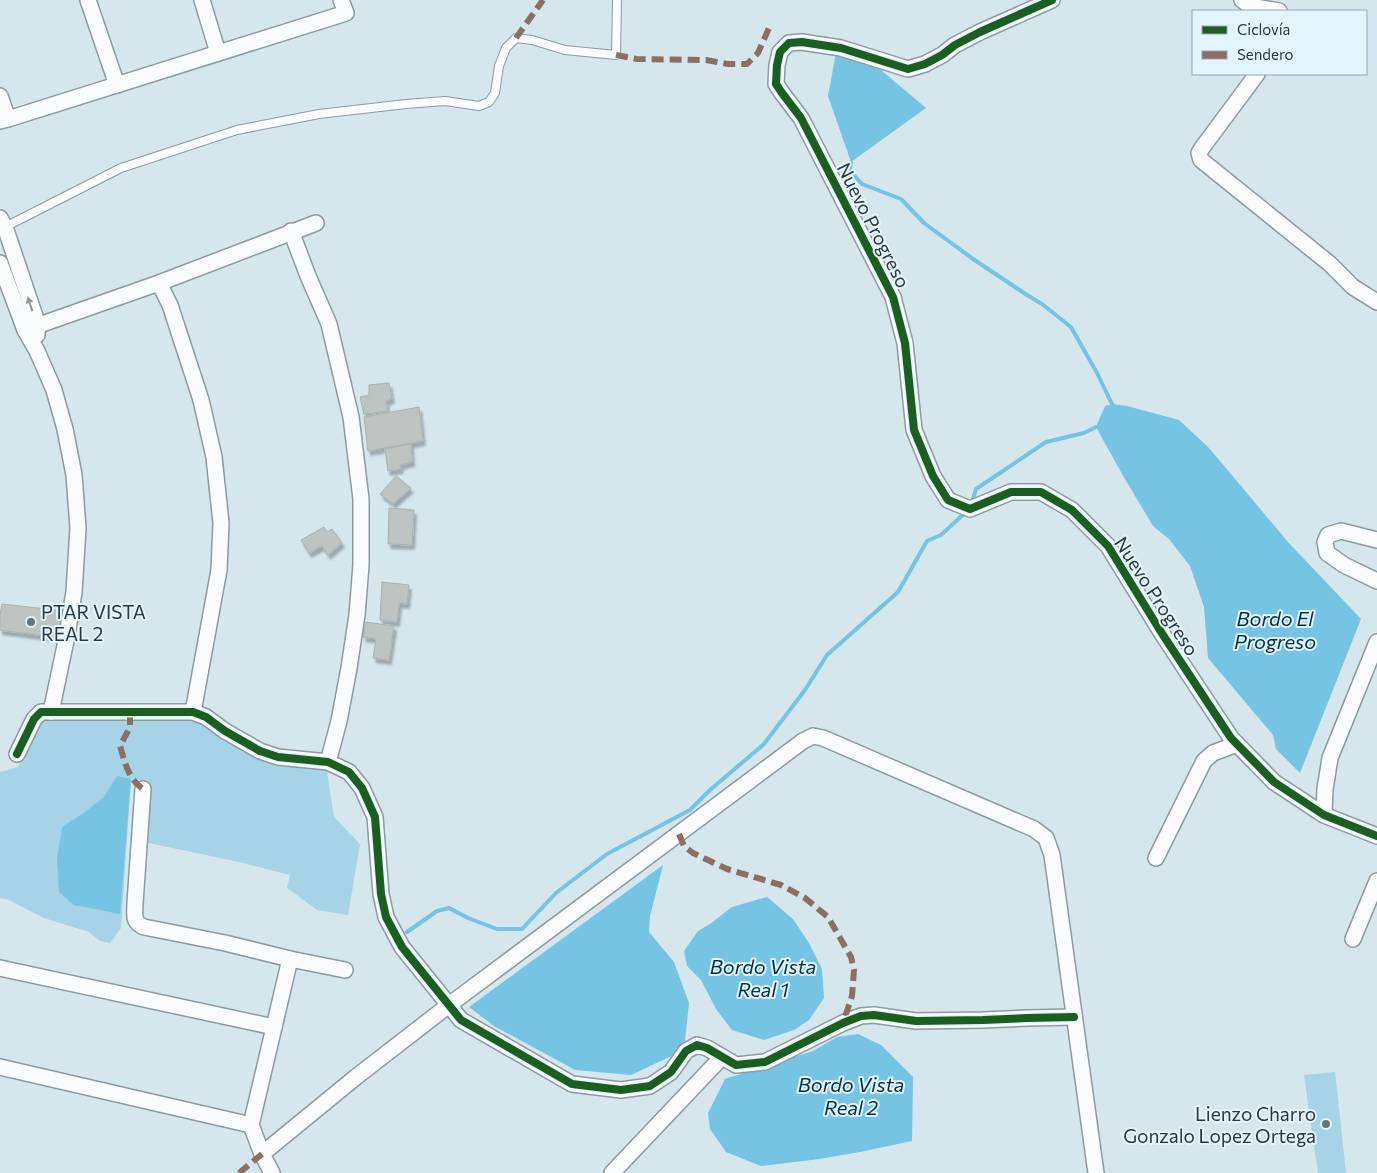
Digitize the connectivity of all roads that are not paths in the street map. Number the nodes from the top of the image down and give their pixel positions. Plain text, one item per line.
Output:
1 (88, 0) edge
2 (202, 0) edge
3 (341, 0) edge
4 (617, 0) edge
5 (1052, 0) edge
6 (1242, 0) edge
7 (1273, 10) edge
8 (218, 53) junction
9 (1256, 75) edge
10 (117, 85) junction
11 (0, 96) edge
12 (4, 120) edge
13 (316, 223) dead end
14 (2, 224) edge
15 (291, 231) junction
16 (0, 263) edge
17 (159, 282) junction
18 (1377, 302) edge
19 (31, 328) junction
20 (1377, 540) edge
21 (1377, 581) edge
22 (1377, 642) edge
23 (50, 712) junction
24 (193, 712) junction
25 (1237, 744) junction
26 (17, 754) dead end
27 (328, 762) junction
28 (143, 789) dead end
29 (1324, 815) junction
30 (1377, 836) edge
31 (1156, 858) dead end
32 (1377, 881) edge
33 (1353, 939) dead end
34 (290, 959) junction
35 (0, 968) edge
36 (345, 970) dead end
37 (449, 1005) junction
38 (1074, 1017) junction
39 (274, 1027) junction
40 (722, 1057) junction
41 (0, 1067) edge
42 (251, 1124) junction
43 (262, 1154) junction
44 (272, 1173) edge
45 (612, 1173) edge
46 (1096, 1173) edge

1 - 10 street
2 - 8 street
3 - 8 street
4 - 14 lane
5 - 25 street, Nuevo Progreso
6 - 7 street
8 - 10 street
9 - 18 street
10 - 12 street
11 - 12 street
13 - 15 street
19 -> 14 street
15 - 17 street
15 - 27 street
16 - 19 street
17 - 19 street
17 - 24 street
19 - 23 street
20 - 21 street
22 - 29 street
23 - 24 street
23 - 26 street
24 - 27 street
25 - 29 street, Nuevo Progreso
25 - 31 street
27 - 37 street
28 - 34 street
29 - 30 street, Nuevo Progreso
32 - 33 street
34 - 36 street
34 - 39 street
35 - 39 street
37 - 38 street
37 - 40 street
37 - 43 street
38 - 40 street
38 - 46 street
39 - 42 street
40 - 45 street
41 - 42 street
42 - 43 street
43 - 44 street

